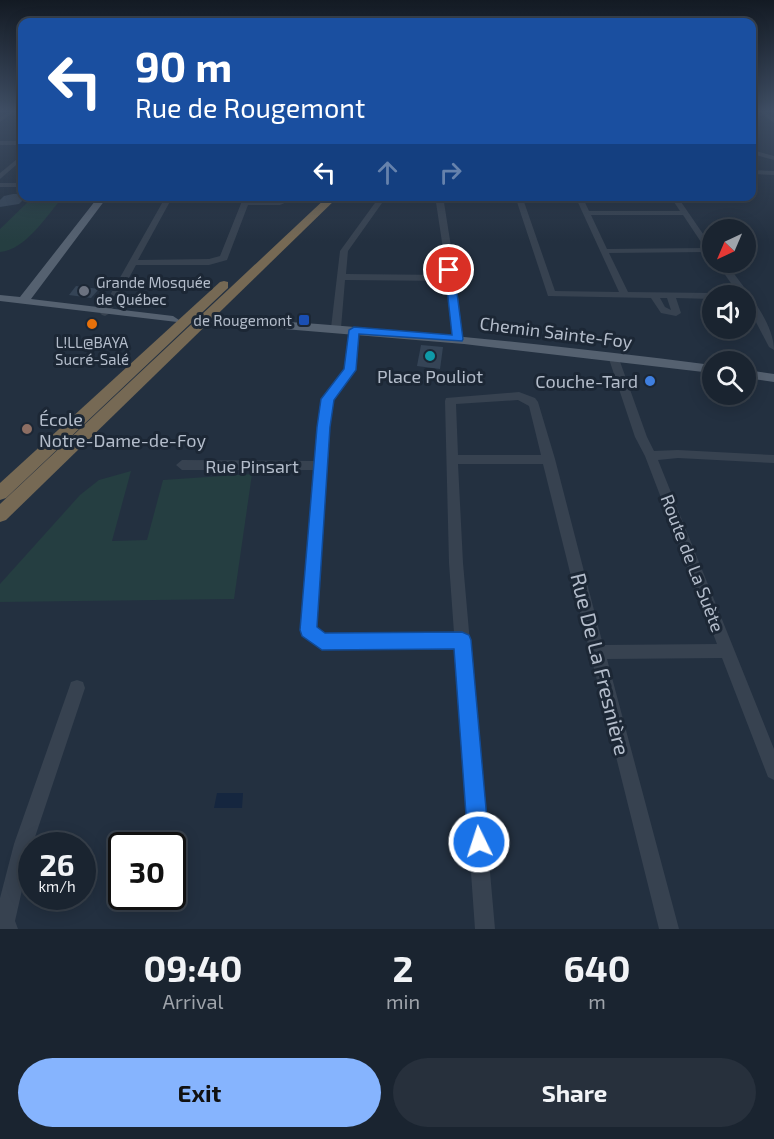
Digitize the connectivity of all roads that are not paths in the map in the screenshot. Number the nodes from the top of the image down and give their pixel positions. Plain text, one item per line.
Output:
1 (18, 161) edge
2 (770, 173) edge
3 (0, 177) edge
4 (774, 181) edge
5 (0, 185) edge
6 (18, 185) edge
7 (100, 201) edge
8 (167, 201) edge
9 (247, 201) edge
10 (258, 201) edge
11 (285, 201) edge
12 (314, 201) edge
13 (329, 201) edge
14 (380, 201) edge
15 (440, 201) edge
16 (520, 201) edge
17 (581, 201) edge
18 (677, 201) edge
19 (587, 213) junction
20 (685, 213) junction
21 (702, 237) edge
22 (605, 251) junction
23 (702, 251) edge
24 (134, 262) junction
25 (342, 277) junction
26 (452, 278) junction
27 (39, 280) junction
28 (625, 295) junction
29 (654, 295) junction
30 (670, 295) junction
31 (702, 296) edge
32 (0, 297) edge
33 (24, 300) junction
34 (56, 305) junction
35 (105, 313) junction
36 (756, 315) edge
37 (173, 320) dead end
38 (215, 321) dead end
39 (336, 328) junction
40 (354, 330) junction
41 (458, 339) junction
42 (774, 347) edge
43 (613, 356) junction
44 (702, 368) edge
45 (756, 375) edge
46 (774, 378) edge
47 (651, 456) junction
48 (549, 459) junction
49 (452, 460) junction
50 (774, 460) edge
51 (182, 465) dead end
52 (321, 466) junction
53 (0, 493) edge
54 (0, 515) edge
55 (462, 640) junction
56 (727, 651) junction
57 (599, 652) junction
58 (77, 688) dead end
59 (774, 771) edge
60 (8, 929) edge
61 (485, 929) edge
62 (669, 929) edge

1 - 3 street
2 - 4 street
5 - 6 street
7 - 27 main road
8 - 24 street
9 - 24 street
10 - 11 street
12 - 53 highway
13 - 54 highway
14 - 25 street
15 - 26 street
16 - 28 street
17 - 19 street
18 - 20 street
19 - 20 street
19 - 22 street
20 - 21 street
22 - 23 street
22 - 28 street
24 - 35 street
25 - 26 street
25 - 39 street
26 - 41 street
27 - 32 main road
27 - 33 main road
27 - 34 main road
28 - 29 street
29 - 30 street
29 - 30 street
30 - 31 street
32 - 33 main road
33 - 34 main road
34 - 35 main road
35 - 37 main road
36 - 42 street
38 - 39 main road, Chemin Sainte-Foy
39 - 40 main road, Chemin Sainte-Foy
40 - 41 main road, Chemin Sainte-Foy
40 - 52 street
41 - 43 main road, Chemin Sainte-Foy
43 - 44 main road, Chemin Sainte-Foy
43 - 47 street, Route de La Suète
45 - 46 main road
47 - 50 street
47 - 56 street, Route de La Suète
48 - 49 street
48 - 49 street, Rue De La Fresnière
48 - 57 street, Rue De La Fresnière
49 - 55 street
51 - 52 street, Rue Pinsart
52 - 55 street
55 - 61 street
56 - 57 street
56 - 59 street, Route de La Suète
57 - 62 street, Rue De La Fresnière
58 - 60 street

